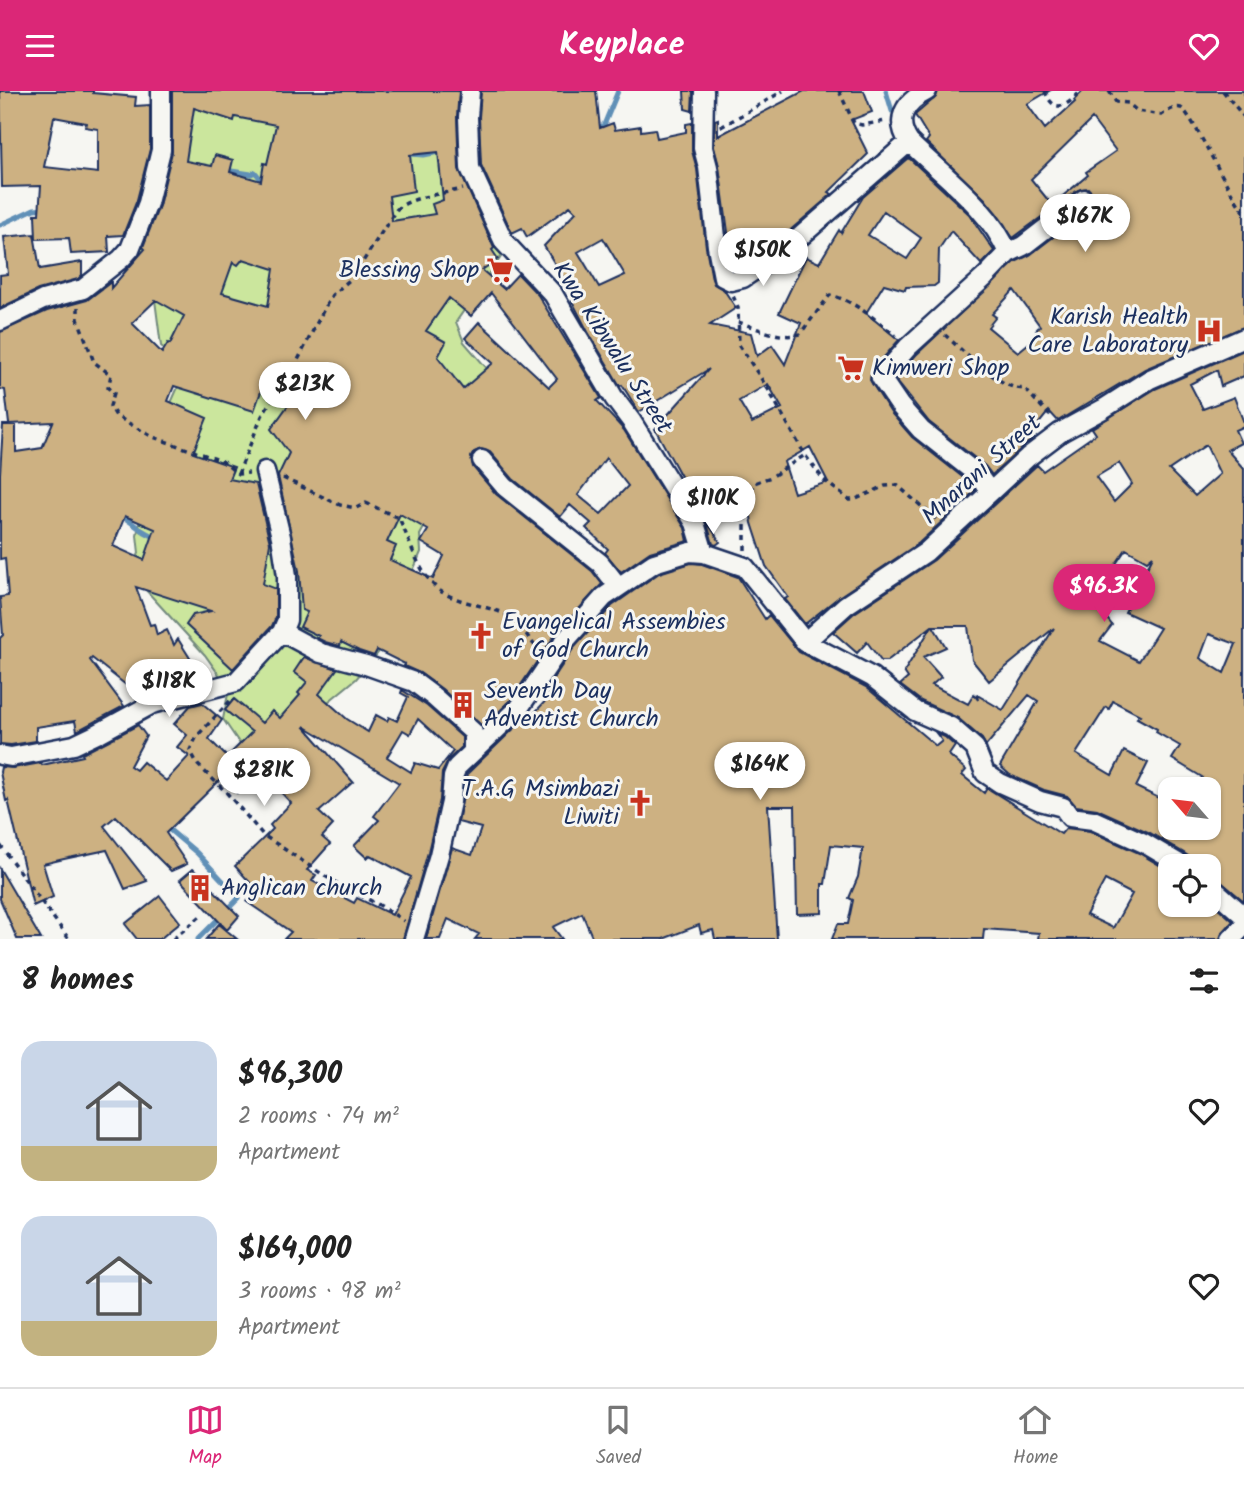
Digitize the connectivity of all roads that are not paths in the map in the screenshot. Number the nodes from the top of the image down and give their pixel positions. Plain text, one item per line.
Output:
1 (161, 91) edge
2 (470, 91) edge
3 (704, 91) edge
4 (927, 91) edge
5 (909, 142) junction
6 (1084, 199) dead end
7 (1008, 253) junction
8 (0, 321) edge
9 (1244, 338) edge
10 (482, 460) dead end
11 (265, 471) road end
12 (990, 492) junction
13 (704, 553) junction
14 (618, 586) junction
15 (282, 632) junction
16 (805, 642) junction
17 (473, 751) junction
18 (0, 755) edge
19 (1164, 854) edge
20 (1221, 896) edge
21 (1244, 916) edge
22 (1244, 926) edge
23 (416, 935) edge
24 (1231, 939) edge

1 - 8 street
2 - 13 street, Kwa Kibwalu Street
3 - 5 street
4 - 5 street
5 - 7 street
6 - 7 street
7 - 12 street
9 - 12 street, Mnarani Street
10 - 14 street
11 - 15 street
12 - 16 street, Mnarani Street
13 - 14 street
13 - 16 street
14 - 17 street
15 - 17 street
15 - 18 street
16 - 19 street
17 - 23 street
20 - 21 street
22 - 24 street

